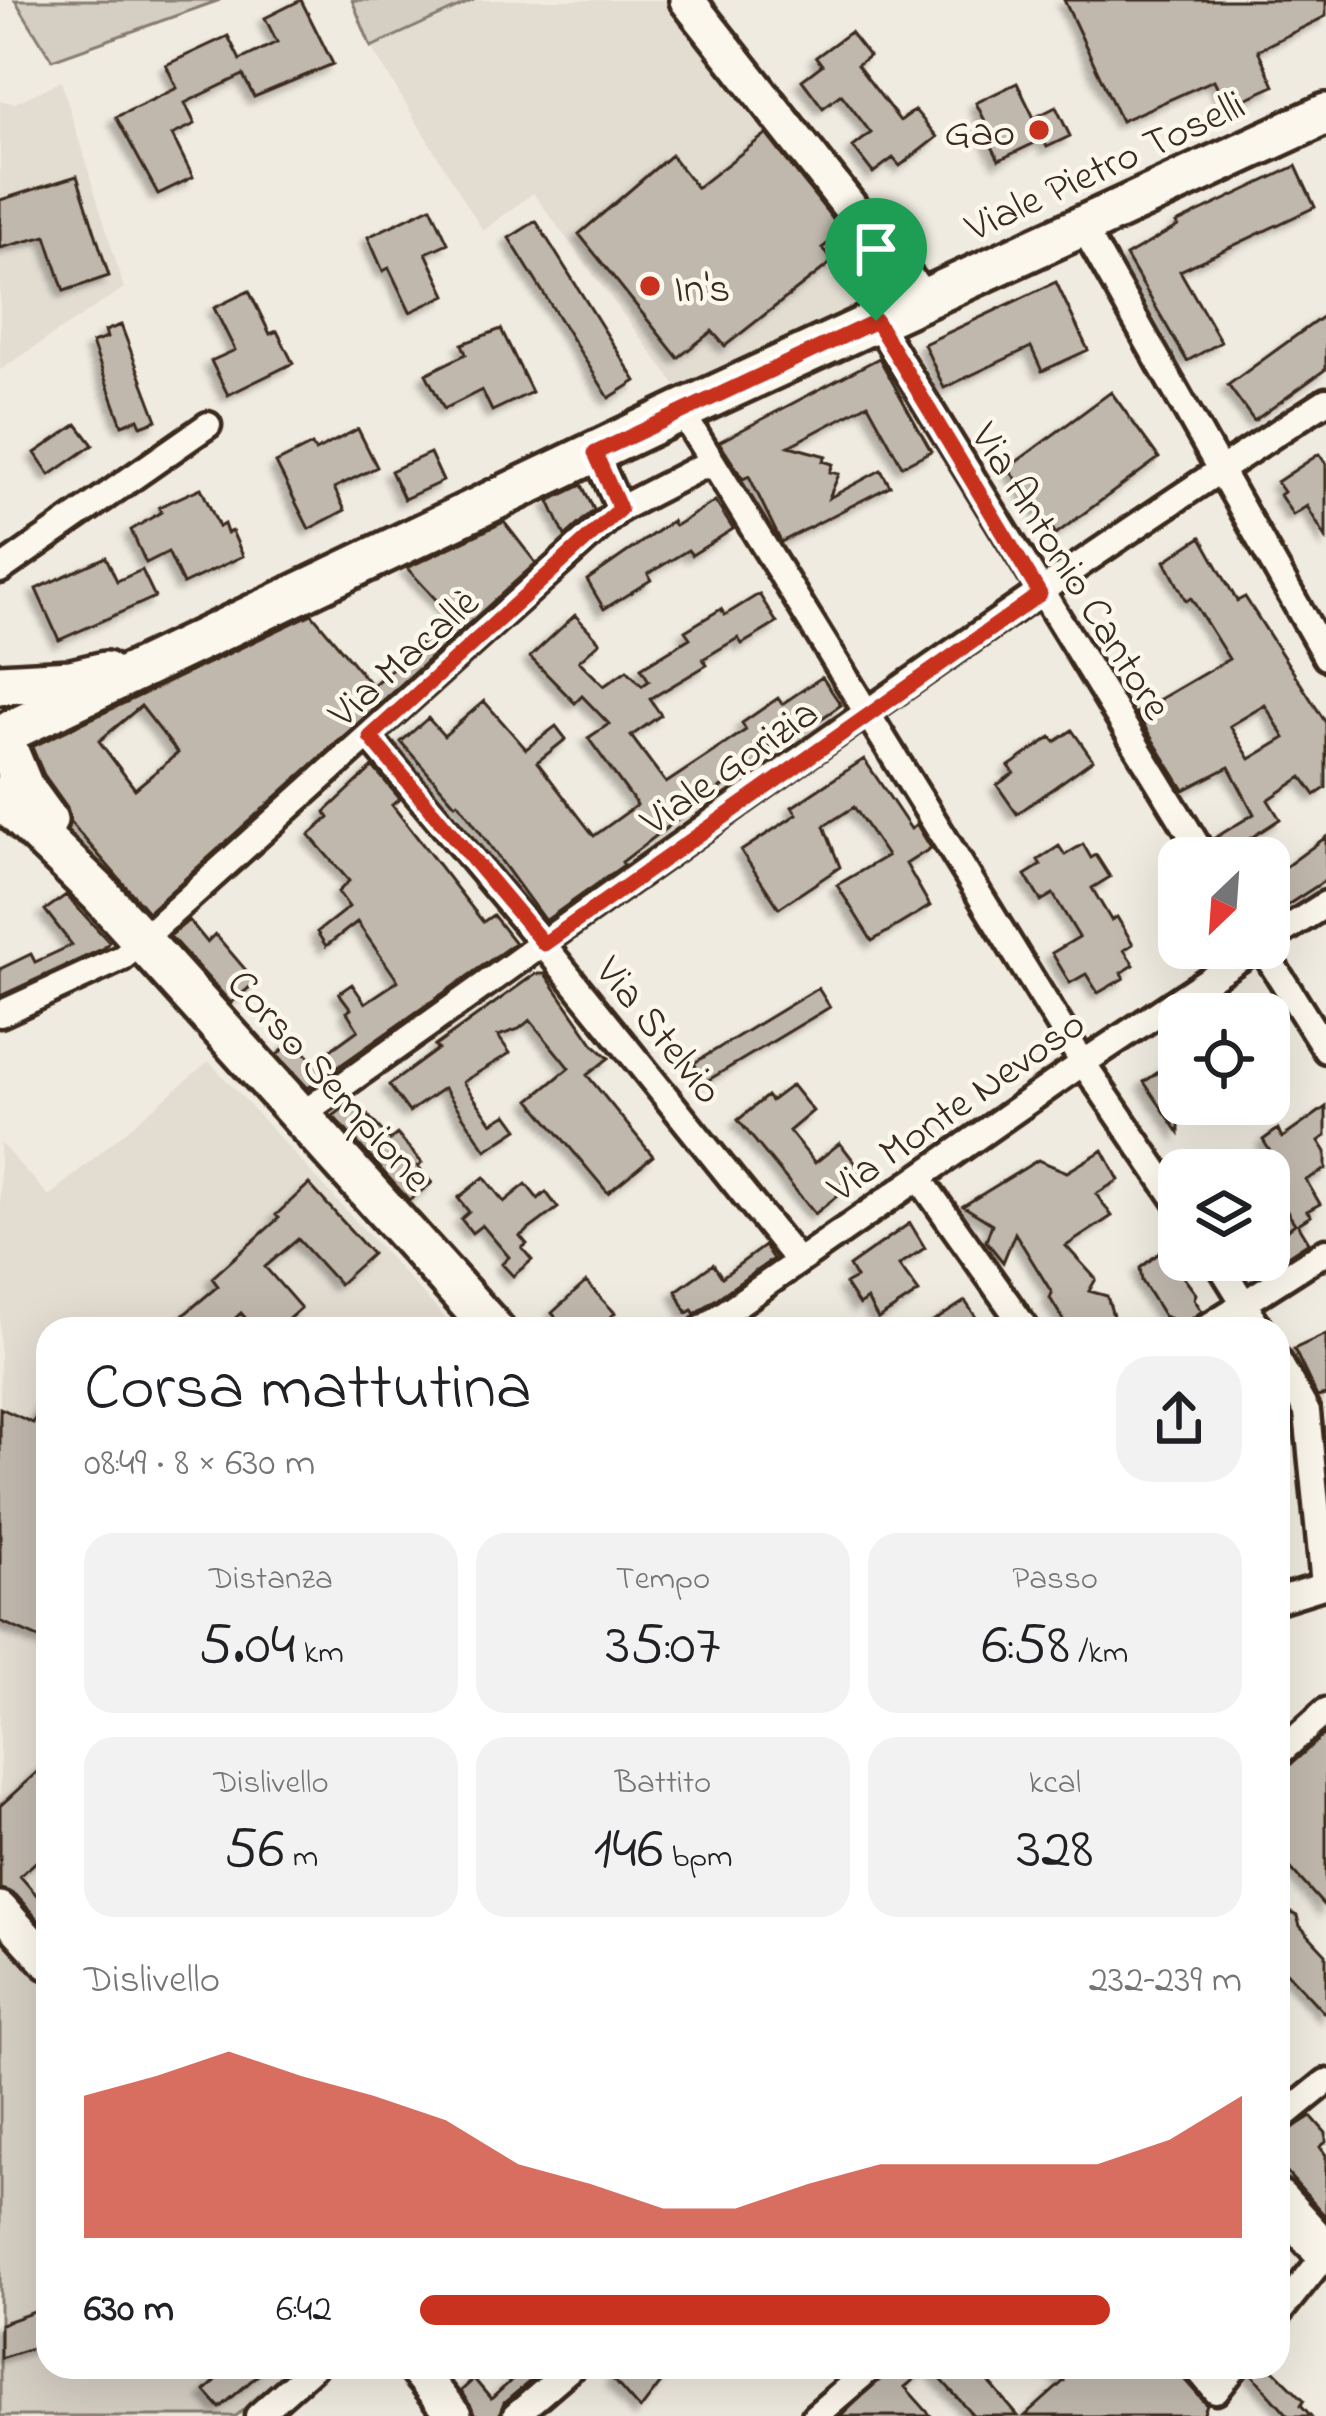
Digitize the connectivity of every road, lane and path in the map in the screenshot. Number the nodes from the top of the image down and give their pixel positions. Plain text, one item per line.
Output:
1 (687, 0) edge
2 (1326, 114) edge
3 (1084, 229) junction
4 (923, 300) junction
5 (876, 321) junction
6 (1326, 401) edge
7 (681, 411) junction
8 (208, 425) dead end
9 (595, 453) junction
10 (715, 467) junction
11 (1221, 469) junction
12 (620, 509) junction
13 (0, 570) edge
14 (1040, 594) junction
15 (1326, 657) edge
16 (151, 662) junction
17 (0, 685) edge
18 (870, 713) junction
19 (370, 737) junction
20 (6, 744) edge
21 (0, 797) edge
22 (1192, 837) edge
23 (99, 893) junction
24 (1326, 904) edge
25 (1290, 927) edge
26 (149, 934) junction
27 (544, 944) junction
28 (1227, 969) edge
29 (1273, 969) edge
30 (0, 1014) edge
31 (1326, 1049) edge
32 (1083, 1063) junction
33 (298, 1117) junction
34 (1158, 1173) edge
35 (920, 1179) junction
36 (1326, 1251) edge
37 (797, 1260) junction
38 (1230, 1281) edge
39 (1245, 1302) junction
40 (482, 1317) edge
41 (719, 1317) edge
42 (1018, 1317) edge
43 (1222, 1317) edge
44 (1253, 1317) edge
45 (1290, 1375) edge
46 (1317, 1410) edge
47 (1325, 1585) edge
48 (1290, 1596) edge
49 (1326, 1711) edge
50 (1290, 1743) edge
51 (0, 1909) edge
52 (36, 1949) edge
53 (1326, 2082) edge
54 (1290, 2111) edge
55 (1290, 2214) edge
56 (1326, 2254) edge
57 (1290, 2299) edge
58 (300, 2379) edge
59 (424, 2379) edge
60 (558, 2379) edge
61 (858, 2379) edge
62 (1206, 2379) edge
63 (1226, 2379) edge
64 (258, 2416) edge
65 (454, 2416) edge
66 (515, 2416) edge
67 (814, 2416) edge

1 - 4 street
2 - 3 main road, Viale Pietro Toselli
3 - 4 main road, Viale Pietro Toselli
3 - 11 street
4 - 5 main road, Viale Pietro Toselli
5 - 7 main road, Viale Pietro Toselli
5 - 14 street, Via Antonio Cantore
6 - 11 street, Viale Gorizia
7 - 9 main road, Viale Pietro Toselli
7 - 10 street
8 - 13 street
9 - 12 street
9 - 16 main road, Viale Pietro Toselli
10 - 12 street, Via Macallè
10 - 18 street
11 - 14 street, Viale Gorizia
11 - 15 street
12 - 19 street, Via Macallè
14 - 18 street, Viale Gorizia
14 - 22 street, Via Antonio Cantore
16 - 17 main road, Viale Pietro Toselli
16 - 20 main road, Viale Pietro Toselli
17 - 20 main road, Corso Sempione
18 - 27 street, Viale Gorizia
18 - 32 street
19 - 26 street, Via Macallè
19 - 27 street, Via Stelvio
20 - 23 main road, Corso Sempione
21 - 23 main road, Corso Sempione
23 - 26 main road, Corso Sempione
24 - 25 street
26 - 30 street, Via Macallè
26 - 33 main road, Corso Sempione
27 - 33 street, Viale Gorizia
27 - 37 street, Via Stelvio
28 - 32 street, Via Monte Nevoso
29 - 31 street
32 - 34 street
32 - 35 street, Via Monte Nevoso
33 - 40 main road, Corso Sempione
35 - 37 street, Via Monte Nevoso
35 - 42 street
36 - 39 street
37 - 41 street, Via Monte Nevoso
38 - 39 street
39 - 43 street
39 - 44 street
45 - 46 street
46 - 47 street
47 - 48 street
49 - 50 street
51 - 52 street
53 - 54 street
55 - 56 main road
56 - 57 street
58 - 64 street
59 - 65 street
60 - 66 street
61 - 67 street
62 - 63 street

